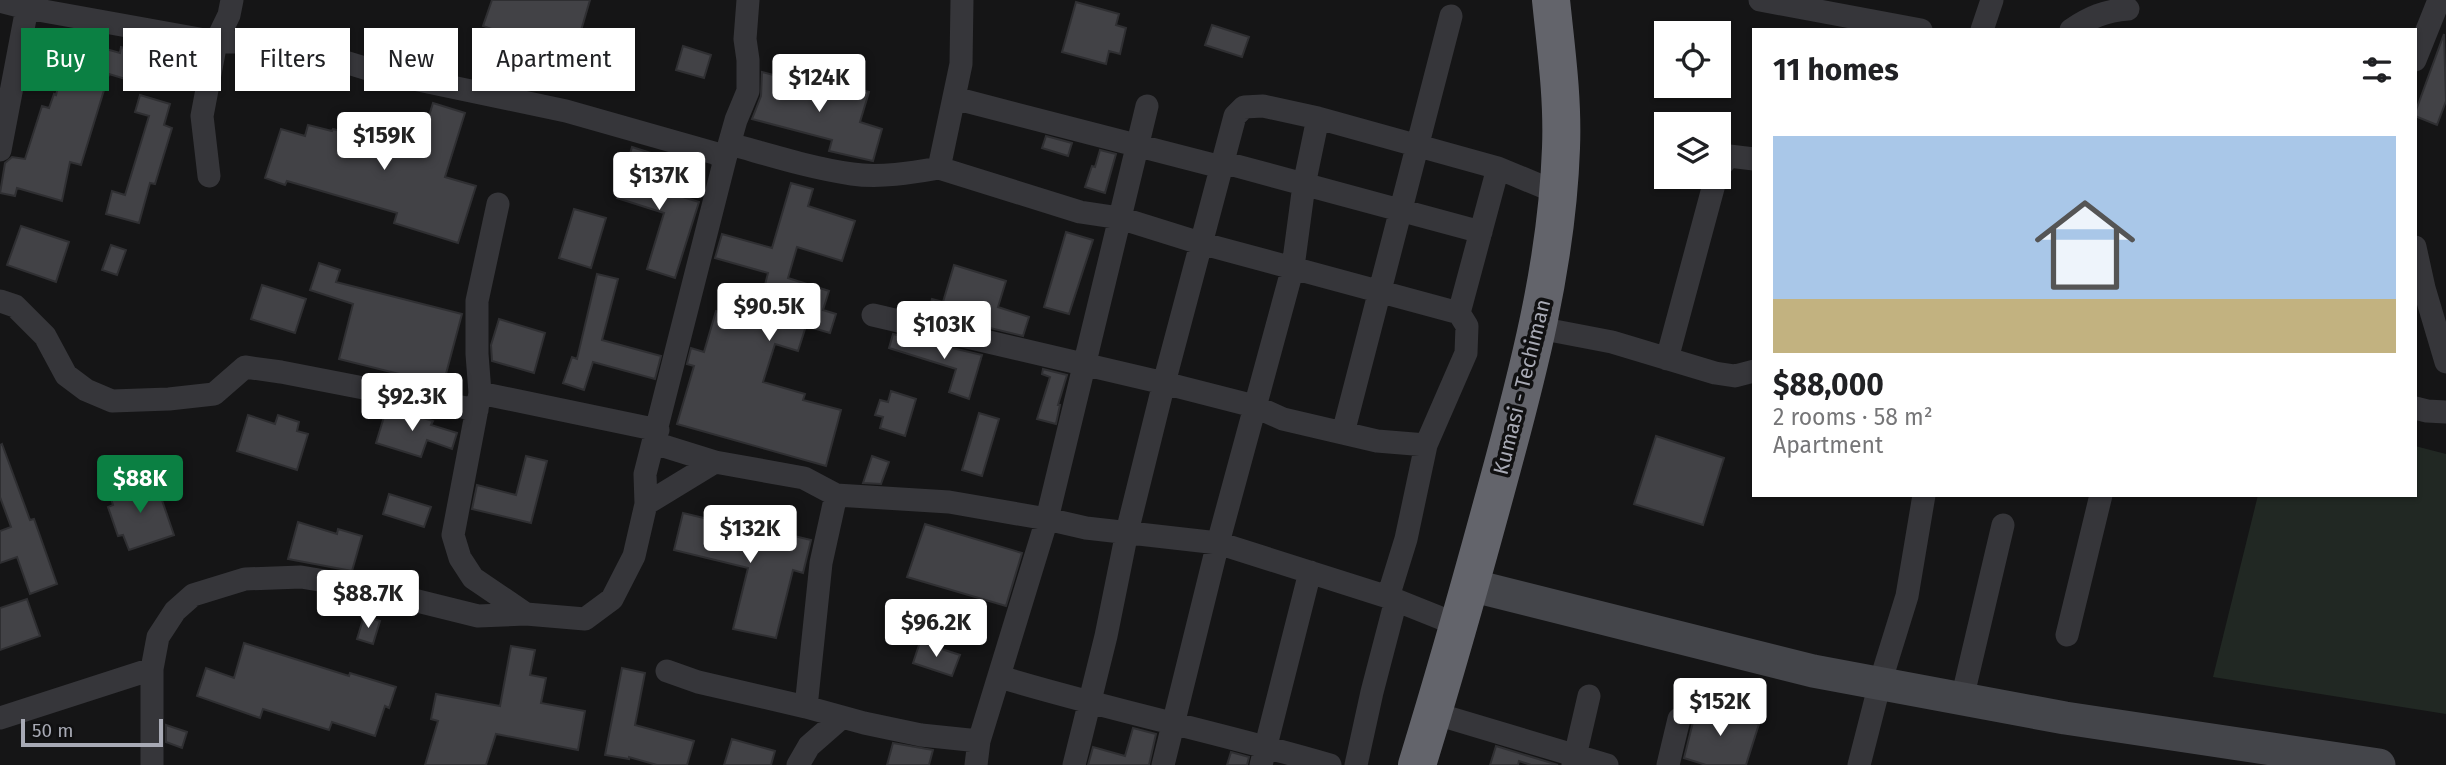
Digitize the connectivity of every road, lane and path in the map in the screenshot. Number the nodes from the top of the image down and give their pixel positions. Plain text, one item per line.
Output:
1 (232, 0) edge
2 (748, 0) edge
3 (962, 0) edge
4 (1551, 0) edge
5 (1760, 0) edge
6 (1992, 0) edge
7 (2439, 0) edge
8 (0, 1) edge
9 (27, 8) junction
10 (2128, 9) dead end
11 (1451, 16) dead end
12 (138, 28) edge
13 (1910, 28) edge
14 (1983, 28) edge
15 (2074, 28) edge
16 (221, 32) edge
17 (221, 42) edge
18 (2417, 55) edge
19 (207, 91) edge
20 (954, 98) junction
21 (1147, 106) dead end
22 (1318, 118) junction
23 (1416, 145) junction
24 (1137, 146) junction
25 (0, 150) edge
26 (727, 151) junction
27 (1731, 156) edge
28 (1752, 159) edge
29 (1221, 164) junction
30 (939, 168) junction
31 (1498, 168) junction
32 (209, 176) dead end
33 (1304, 185) junction
34 (1713, 189) edge
35 (1558, 193) junction
36 (498, 204) dead end
37 (1400, 210) junction
38 (1120, 218) junction
39 (1481, 232) junction
40 (1200, 243) junction
41 (2417, 256) edge
42 (1293, 267) junction
43 (1379, 291) junction
44 (0, 302) edge
45 (1459, 313) junction
46 (873, 315) dead end
47 (1539, 328) junction
48 (1667, 359) junction
49 (2446, 362) edge
50 (1084, 365) junction
51 (1752, 372) edge
52 (1164, 383) junction
53 (478, 401) junction
54 (1254, 406) junction
55 (2417, 408) edge
56 (2446, 412) edge
57 (1343, 433) junction
58 (656, 437) junction
59 (1426, 445) junction
60 (715, 461) junction
61 (836, 495) junction
62 (1924, 497) edge
63 (2101, 497) edge
64 (646, 504) junction
65 (1048, 519) junction
66 (2003, 525) dead end
67 (1127, 532) junction
68 (1218, 543) junction
69 (1310, 572) junction
70 (1471, 585) junction
71 (1392, 599) junction
72 (526, 614) junction
73 (1458, 625) junction
74 (2067, 635) dead end
75 (152, 669) junction
76 (667, 671) dead end
77 (1000, 677) junction
78 (1880, 684) junction
79 (1589, 696) dead end
80 (1962, 699) junction
81 (1090, 704) junction
82 (806, 707) junction
83 (1433, 713) junction
84 (0, 718) edge
85 (841, 718) junction
86 (1679, 719) dead end
87 (1173, 724) junction
88 (979, 741) junction
89 (1264, 756) edge
90 (1574, 761) edge
91 (152, 765) edge
92 (798, 765) edge
93 (976, 765) edge
94 (1074, 765) edge
95 (1163, 765) edge
96 (1330, 765) edge
97 (1356, 765) edge
98 (1417, 765) edge
99 (1607, 765) edge
100 (1668, 765) edge
101 (1858, 765) edge
102 (2379, 765) edge

1 - 16 street
2 - 26 street
3 - 20 street
4 - 35 highway, Kumasi - Techiman
5 - 13 street
6 - 14 street
7 - 18 street
8 - 9 street
9 - 12 street
9 - 25 street
10 - 15 street
11 - 23 street
17 - 26 street
19 - 32 street
20 - 24 street
20 - 30 street
21 - 24 street
22 - 23 street
22 - 29 street
22 - 33 street
23 - 31 street
23 - 37 street
24 - 29 street
24 - 38 street
26 - 30 street
26 - 58 street
27 - 28 street
29 - 33 street
29 - 40 street
30 - 38 street
31 - 35 street
31 - 39 street
33 - 37 street
33 - 42 street
34 - 48 street
35 - 47 highway, Kumasi - Techiman
36 - 53 street
37 - 39 street
37 - 43 street
38 - 40 street
38 - 50 street
39 - 45 street
40 - 42 street
40 - 52 street
41 - 49 street
42 - 43 street
42 - 54 street
43 - 45 street
43 - 57 street
44 - 53 street
45 - 59 street
46 - 50 street
47 - 48 street
47 - 70 highway, Kumasi - Techiman
48 - 51 street
50 - 52 street
50 - 65 street
52 - 54 street
52 - 67 street
53 - 58 street
53 - 72 street
54 - 57 street
54 - 68 street
55 - 56 street
57 - 59 street
58 - 60 street
58 - 64 street
59 - 71 street
60 - 61 street
60 - 64 street
61 - 65 street
61 - 82 street
62 - 78 street
63 - 74 street
64 - 72 street
65 - 67 street
65 - 77 street
66 - 80 street
67 - 68 street
67 - 81 street
68 - 69 street
68 - 87 street
69 - 71 street
69 - 89 street
70 - 73 highway, Kumasi - Techiman
70 - 78 main road
71 - 73 street
71 - 97 street
72 - 75 street
73 - 83 highway, Kumasi - Techiman
75 - 84 street
75 - 91 street
76 - 82 street
77 - 81 street
77 - 88 street
78 - 80 main road
78 - 101 street
79 - 90 street
80 - 102 main road
81 - 87 street
81 - 94 street
82 - 85 street
83 - 90 street
83 - 98 highway, Kumasi - Techiman
85 - 88 street
85 - 92 street
86 - 100 street
87 - 89 street
87 - 95 street
88 - 93 street
89 - 96 street
90 - 99 street

